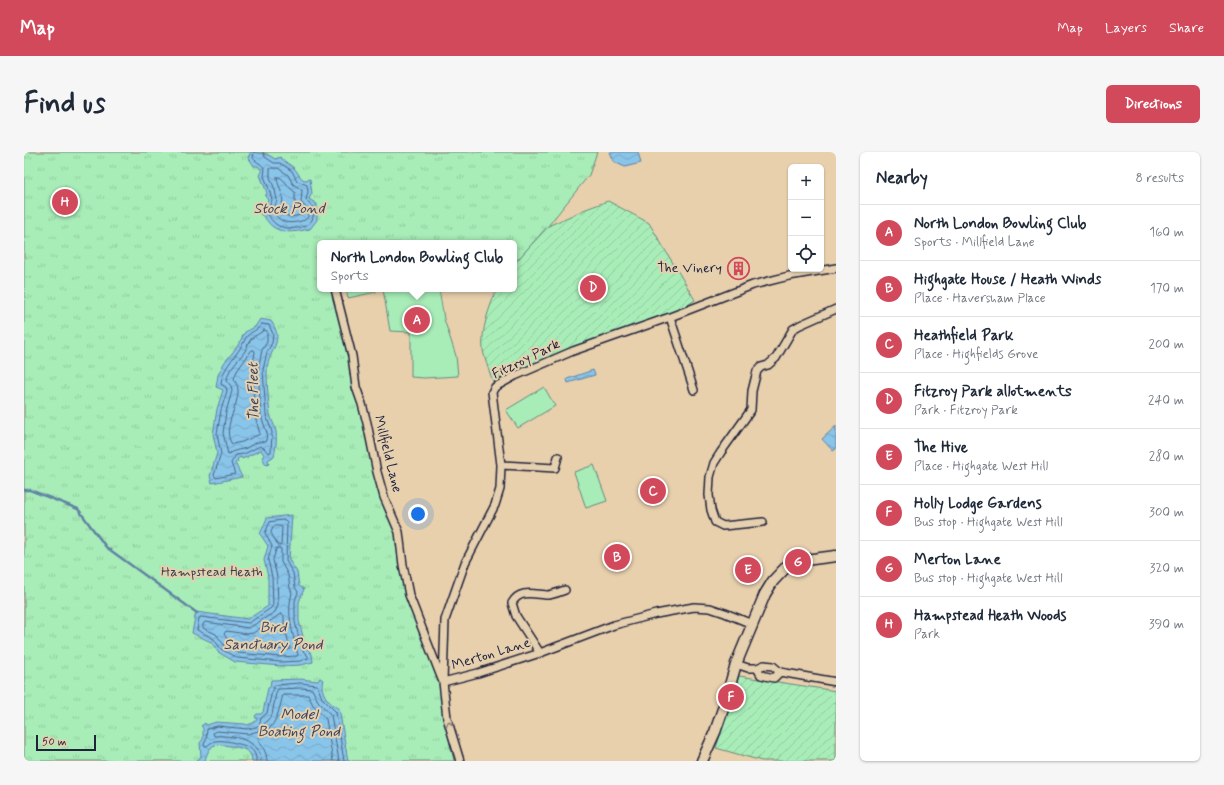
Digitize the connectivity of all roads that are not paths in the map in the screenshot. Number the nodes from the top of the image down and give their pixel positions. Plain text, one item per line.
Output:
1 (836, 268) edge
2 (337, 292) edge
3 (836, 310) edge
4 (670, 317) junction
5 (694, 390) dead end
6 (558, 457) dead end
7 (501, 464) junction
8 (763, 522) dead end
9 (836, 556) edge
10 (565, 590) dead end
11 (752, 624) junction
12 (540, 653) junction
13 (736, 664) junction
14 (757, 668) junction
15 (780, 672) junction
16 (443, 682) junction
17 (836, 682) edge
18 (460, 761) edge
19 (702, 761) edge

1 - 4 street, Fitzroy Park
2 - 16 street, Millfield Lane
3 - 8 street
4 - 5 street
4 - 7 street, Fitzroy Park
6 - 7 street
7 - 16 street, Fitzroy Park
9 - 11 street
10 - 12 street
11 - 12 street, Merton Lane
11 - 13 street
12 - 16 street, Merton Lane
13 - 14 street
13 - 19 street
14 - 15 street
14 - 15 street
15 - 17 street
18 -> 16 street, Millfield Lane

